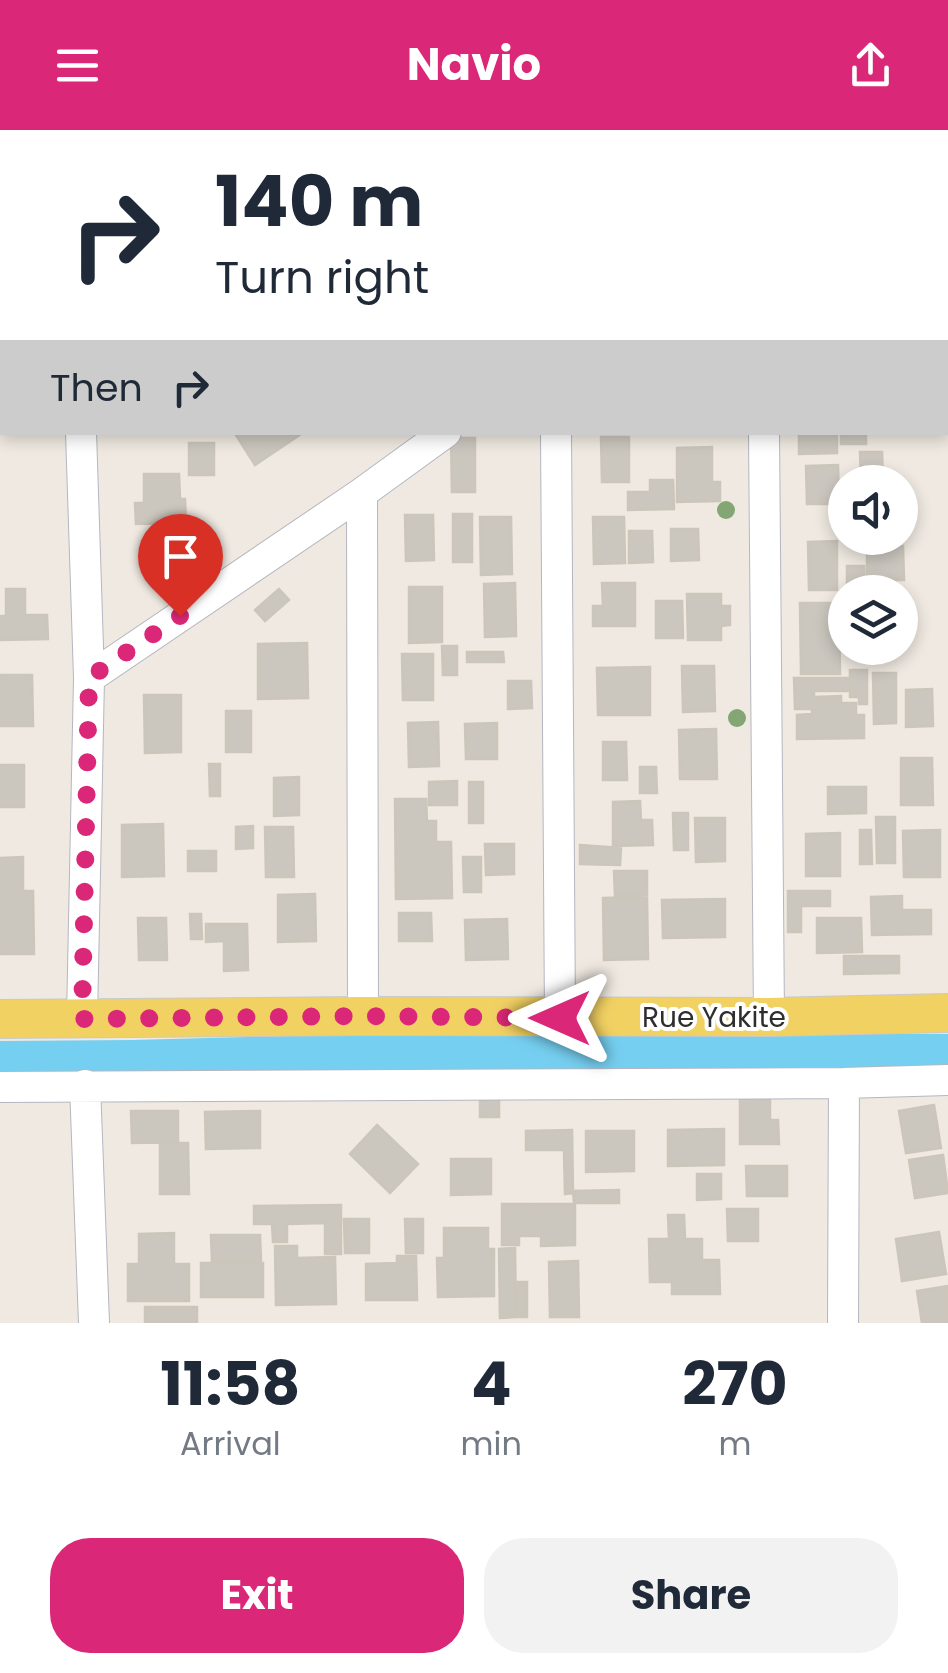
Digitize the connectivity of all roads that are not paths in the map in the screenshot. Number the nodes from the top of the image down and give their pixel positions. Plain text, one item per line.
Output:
1 (81, 435) edge
2 (442, 435) edge
3 (556, 435) edge
4 (764, 435) edge
5 (362, 494) junction
6 (89, 678) junction
7 (948, 1012) edge
8 (363, 1016) junction
9 (560, 1018) junction
10 (768, 1018) junction
11 (0, 1019) edge
12 (82, 1019) junction
13 (948, 1080) edge
14 (844, 1083) junction
15 (86, 1085) junction
16 (0, 1087) edge
17 (94, 1323) edge
18 (843, 1323) edge

1 - 6 street
2 - 5 street
3 - 9 street
4 - 10 street
5 - 6 street
5 - 8 street
6 - 12 street
7 - 10 main road, Rue Yakite
8 - 9 main road, Rue Yakite
8 - 12 main road, Rue Yakite
9 - 10 main road, Rue Yakite
11 - 12 main road, Rue Yakite
13 - 14 street
14 - 15 street
14 - 18 street
15 - 16 street
15 - 17 street

